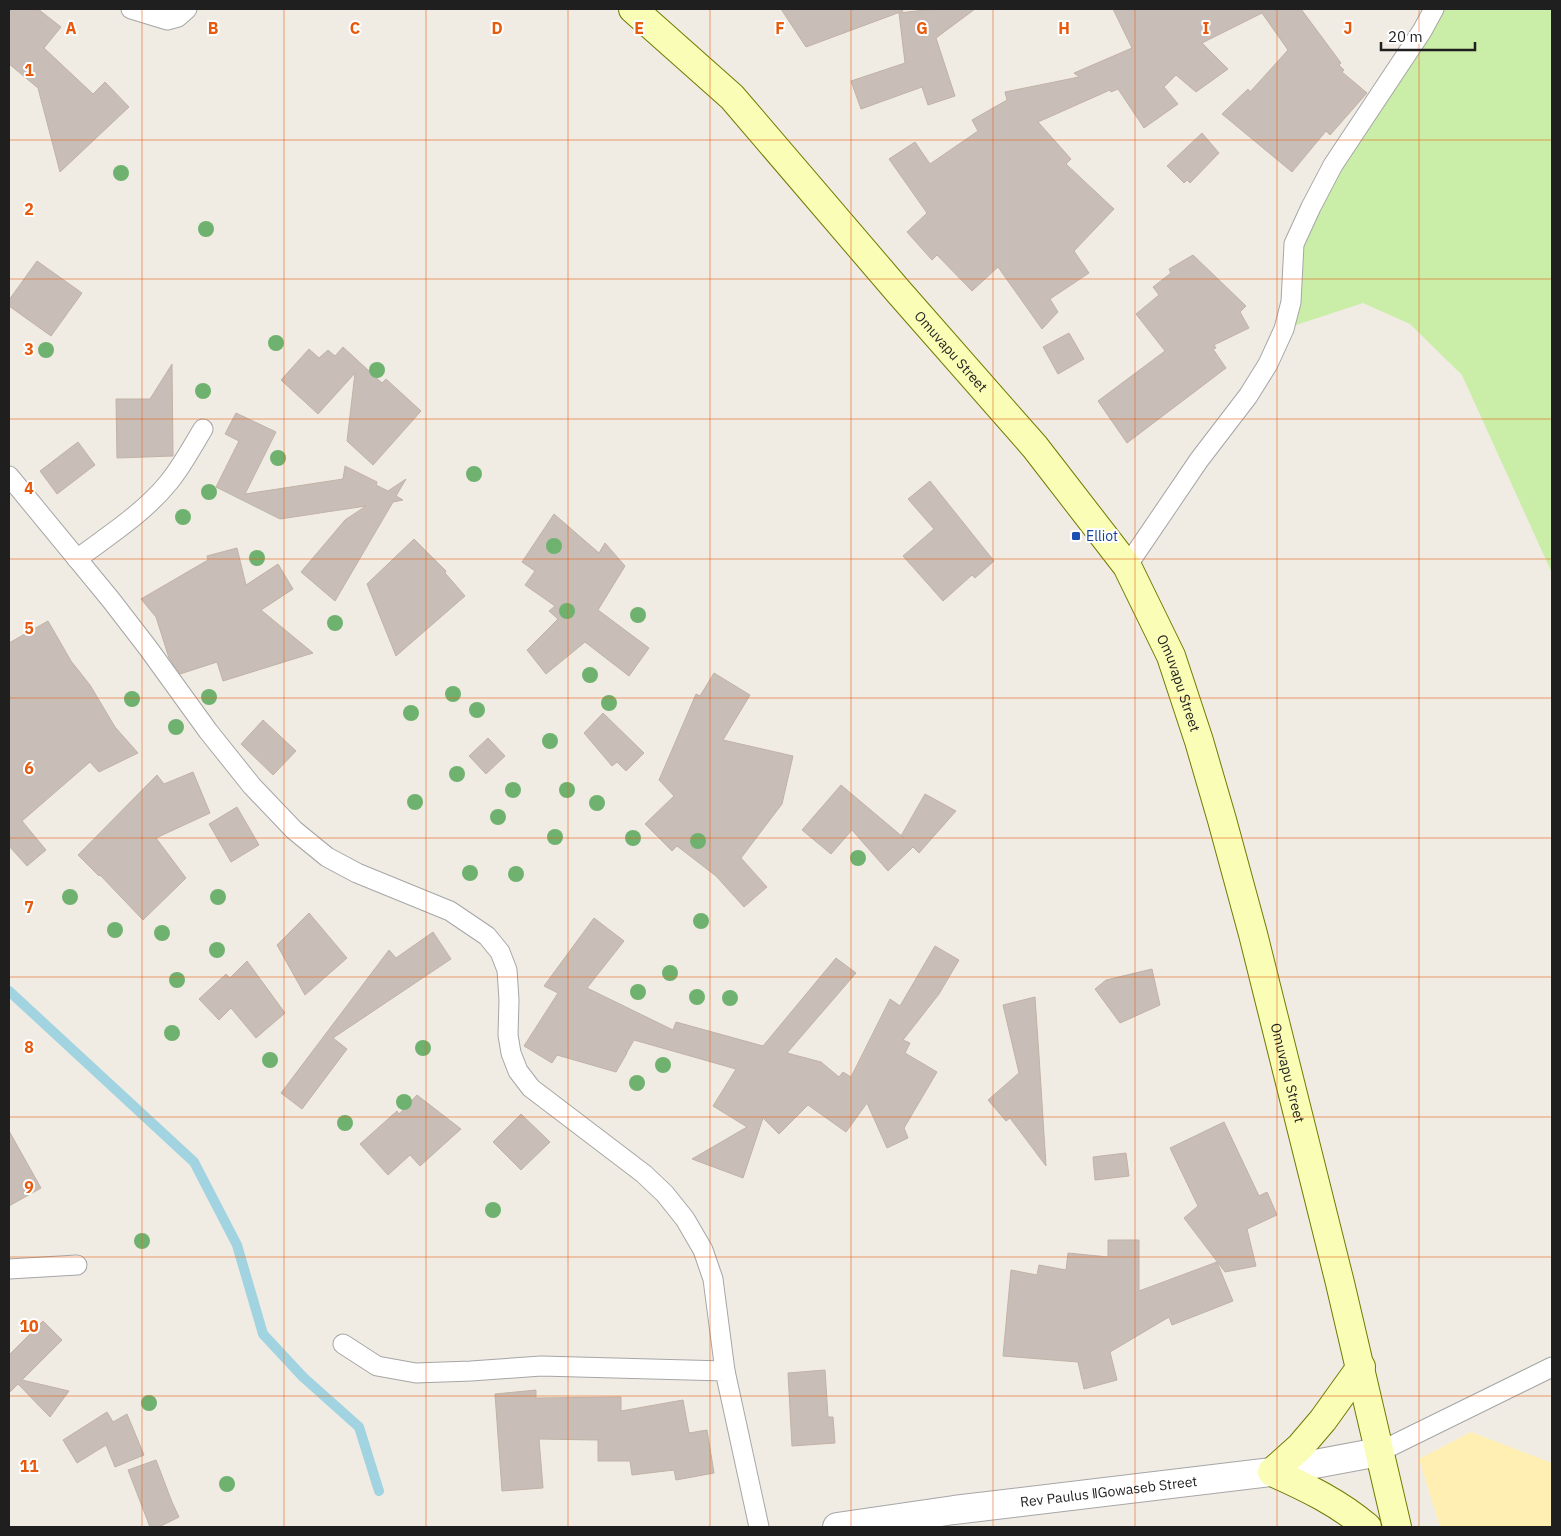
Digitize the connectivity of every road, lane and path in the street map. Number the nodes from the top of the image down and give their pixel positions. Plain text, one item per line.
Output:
1 (131, 9) edge
2 (187, 9) edge
3 (633, 9) edge
4 (1434, 9) edge
5 (202, 429) dead end
6 (9, 476) edge
7 (77, 559) junction
8 (1127, 566) junction
9 (76, 1265) dead end
10 (9, 1269) edge
11 (343, 1344) dead end
12 (1360, 1367) junction
13 (1552, 1367) edge
14 (725, 1371) junction
15 (1379, 1452) junction
16 (1272, 1472) junction
17 (956, 1519) edge
18 (760, 1527) edge
19 (837, 1527) edge
20 (1367, 1527) edge
21 (1397, 1527) edge

1 - 2 lane
3 - 8 street, Omuvapu Street
4 - 8 lane
5 - 7 lane
6 - 7 lane
7 - 14 lane
8 - 12 street, Omuvapu Street
9 - 10 lane
11 - 14 lane
12 - 15 street, Omuvapu Street
12 - 16 street
13 - 15 lane
14 - 18 lane
15 - 16 street, Rev Paulus ǁGowaseb Street
15 - 21 street, Omuvapu Street
16 - 17 street, Rev Paulus ǁGowaseb Street
16 - 20 street
17 - 19 street, Rev Paulus ǁGowaseb Street

